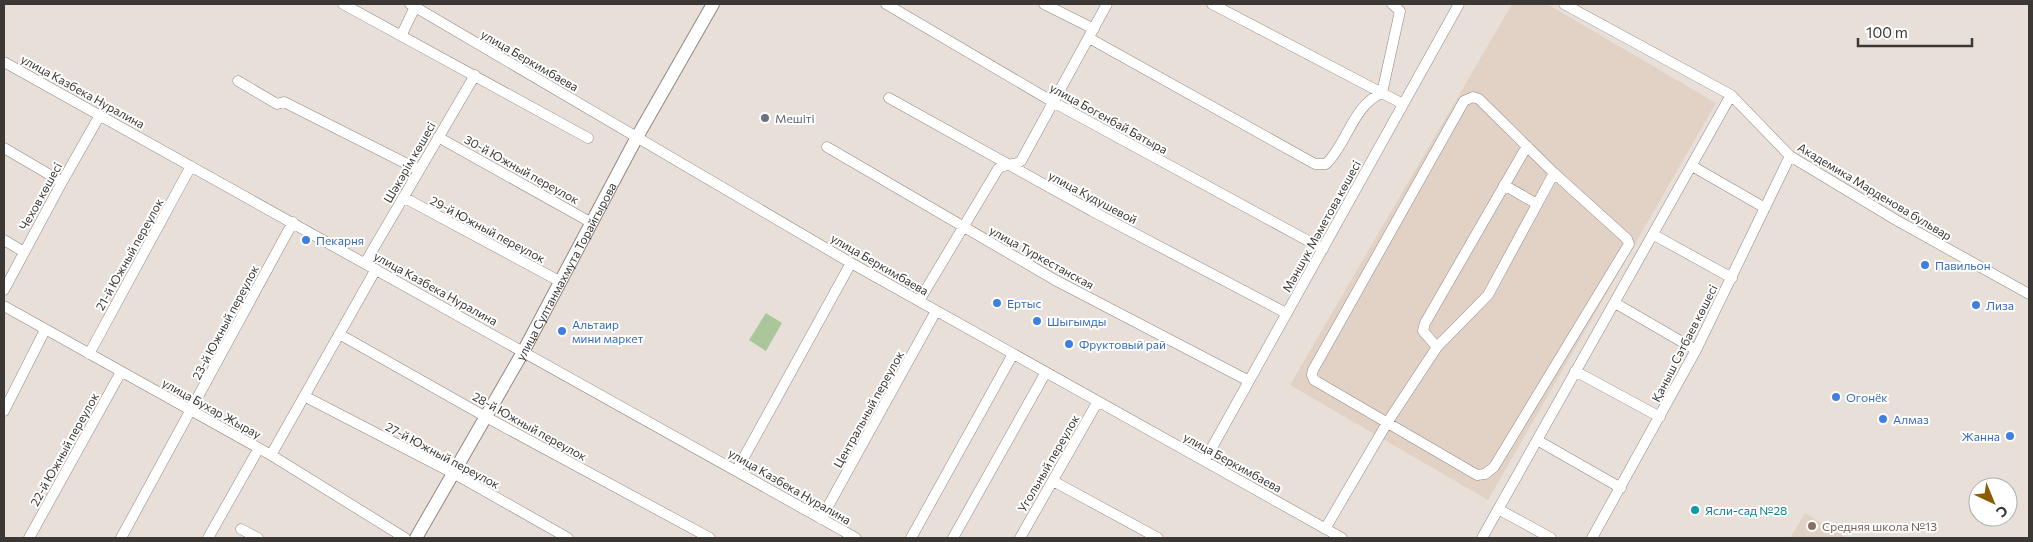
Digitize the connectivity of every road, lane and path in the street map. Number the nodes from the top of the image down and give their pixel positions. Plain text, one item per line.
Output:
1 (343, 4) edge
2 (713, 4) edge
3 (886, 4) edge
4 (1044, 4) edge
5 (1107, 4) edge
6 (1212, 4) edge
7 (1459, 4) edge
8 (1564, 4) edge
9 (419, 7) edge
10 (1396, 7) edge
11 (1091, 33) junction
12 (401, 36) junction
13 (4, 62) edge
14 (475, 75) junction
15 (238, 81) dead end
16 (1382, 94) junction
17 (1731, 95) junction
18 (889, 98) dead end
19 (1053, 102) junction
20 (1403, 104) junction
21 (100, 116) junction
22 (438, 137) junction
23 (637, 137) junction
24 (588, 138) dead end
25 (1526, 146) junction
26 (827, 147) dead end
27 (4, 148) edge
28 (1790, 156) junction
29 (1006, 164) junction
30 (191, 166) junction
31 (1692, 166) junction
32 (418, 170) junction
33 (1554, 172) junction
34 (62, 182) junction
35 (1504, 185) junction
36 (403, 197) junction
37 (1537, 204) junction
38 (1765, 208) junction
39 (293, 222) junction
40 (592, 223) junction
41 (964, 227) junction
42 (1654, 235) junction
43 (4, 240) edge
44 (1322, 249) junction
45 (24, 252) junction
46 (851, 262) junction
47 (365, 263) junction
48 (376, 269) junction
49 (1732, 278) junction
50 (561, 282) junction
51 (4, 290) edge
52 (2029, 294) edge
53 (919, 301) junction
54 (1615, 303) junction
55 (4, 306) edge
56 (936, 311) junction
57 (1286, 314) junction
58 (45, 330) junction
59 (339, 334) junction
60 (1437, 347) junction
61 (1696, 350) junction
62 (523, 352) junction
63 (89, 354) junction
64 (1014, 354) junction
65 (1575, 371) junction
66 (121, 372) junction
67 (1046, 372) junction
68 (1249, 381) junction
69 (304, 396) junction
70 (1098, 401) junction
71 (4, 411) edge
72 (191, 411) junction
73 (486, 417) junction
74 (1660, 417) junction
75 (1387, 423) junction
76 (1537, 440) junction
77 (259, 448) junction
78 (271, 455) junction
79 (1205, 460) junction
80 (737, 470) junction
81 (453, 473) junction
82 (1053, 481) junction
83 (1621, 488) junction
84 (1498, 509) junction
85 (821, 519) junction
86 (1325, 528) junction
87 (241, 529) dead end
88 (29, 538) edge
89 (121, 538) edge
90 (208, 538) edge
91 (258, 538) edge
92 (405, 538) edge
93 (416, 538) edge
94 (568, 538) edge
95 (710, 538) edge
96 (856, 538) edge
97 (911, 538) edge
98 (953, 538) edge
99 (1020, 538) edge
100 (1158, 538) edge
101 (1342, 538) edge
102 (1482, 538) edge
103 (1551, 538) edge
104 (1592, 538) edge

1 - 12 street
2 - 23 main road, улица Султанмахмута Торайгырова
3 - 19 street, улица Богенбай Батыра
4 - 11 street
5 - 11 street
6 - 16 street
7 - 20 street, Мәншүк Мәметова көшесі
8 - 17 street, Академика Марденова бульвар
9 - 12 street
9 - 23 street, улица Беркимбаева
10 - 16 street
11 - 16 street
11 - 19 street
12 - 14 street
13 - 21 street, улица Казбека Нуралина
14 - 22 street, Шәкәрім көшесі
14 - 24 street
15 - 32 street
16 - 20 street
17 - 28 street, Академика Марденова бульвар
17 - 31 street
18 - 29 street, улица Кудушевой
19 - 29 street
19 - 44 street, улица Богенбай Батыра
20 - 44 street, Мәншүк Мәметова көшесі
21 - 30 street, улица Казбека Нуралина
21 - 34 street, Чехов көшесі
22 - 32 street, Шәкәрім көшесі
22 - 40 street, 30-й Южный переулок
23 - 40 main road, улица Султанмахмута Торайгырова
23 - 46 street, улица Беркимбаева
25 - 33 street
25 - 35 street
25 - 75 street
26 - 41 street, улица Туркестанская
27 - 34 street
28 - 38 street, Қаныш Сәтбаев көшесі
28 - 52 street, Академика Марденова бульвар
29 - 41 street
29 - 57 street, улица Кудушевой
30 - 39 street, улица Казбека Нуралина
30 - 63 street, 21-й Южный переулок
31 - 38 street
31 - 42 street
32 - 36 street, Шәкәрім көшесі
33 - 37 street
33 - 75 street
34 - 45 street, Чехов көшесі
35 - 37 street
35 - 60 street
36 - 47 street, Шәкәрім көшесі
36 - 50 street, 29-й Южный переулок
37 - 60 street
38 - 49 street, Қаныш Сәтбаев көшесі
39 - 47 street, улица Казбека Нуралина
39 - 72 street, 23-й Южный переулок
40 - 50 main road, улица Султанмахмута Торайгырова
41 - 53 street
41 - 68 street, улица Туркестанская
42 - 49 street
42 - 54 street
43 - 45 street
44 - 57 street, Мәншүк Мәметова көшесі
45 - 51 street, Чехов көшесі
46 - 53 street, улица Беркимбаева
46 - 80 street
47 - 48 street, улица Казбека Нуралина
48 - 59 street
48 - 62 street, улица Казбека Нуралина
49 - 61 street, Қаныш Сәтбаев көшесі
50 - 62 main road, улица Султанмахмута Торайгырова
53 - 56 street, улица Беркимбаева
54 - 61 street
54 - 65 street
55 - 58 street, улица Бухар Жырау
56 - 64 street, улица Беркимбаева
56 - 85 street, Центральный переулок
57 - 68 street, Мәншүк Мәметова көшесі
58 - 63 street, улица Бухар Жырау
58 - 71 street
59 - 69 street
59 - 73 street, 28-й Южный переулок
60 - 75 street
61 - 74 street, Қаныш Сәтбаев көшесі
62 - 73 main road, улица Султанмахмута Торайгырова
62 - 80 street, улица Казбека Нуралина
63 - 66 street, улица Бухар Жырау
64 - 67 street, улица Беркимбаева
64 - 97 street
65 - 74 street
65 - 76 street
66 - 72 street, улица Бухар Жырау
66 - 88 street, 22-й Южный переулок
67 - 70 street, улица Беркимбаева
67 - 98 street
68 - 79 street, Мәншүк Мәметова көшесі
69 - 78 street
69 - 81 street, 27-й Южный переулок
70 - 79 street, улица Беркимбаева
70 - 82 street, Угольный переулок
72 - 77 street, улица Бухар Жырау
72 - 89 street, 23-й Южный переулок
73 - 81 main road, улица Султанмахмута Торайгырова
73 - 95 street, 28-й Южный переулок
74 - 83 street, Қаныш Сәтбаев көшесі
75 - 86 street
76 - 83 street
76 - 84 street
77 - 78 street, улица Бухар Жырау
77 - 90 street
78 - 92 street, улица Бухар Жырау
79 - 86 street, улица Беркимбаева
80 - 85 street, улица Казбека Нуралина
81 - 93 main road, улица Султанмахмута Торайгырова
81 - 94 street, 27-й Южный переулок
82 - 99 street, Угольный переулок
82 - 100 street
83 - 104 street, Қаныш Сәтбаев көшесі
84 - 102 street
84 - 103 street
85 - 96 street, улица Казбека Нуралина
86 - 101 street, улица Беркимбаева
87 - 91 street

